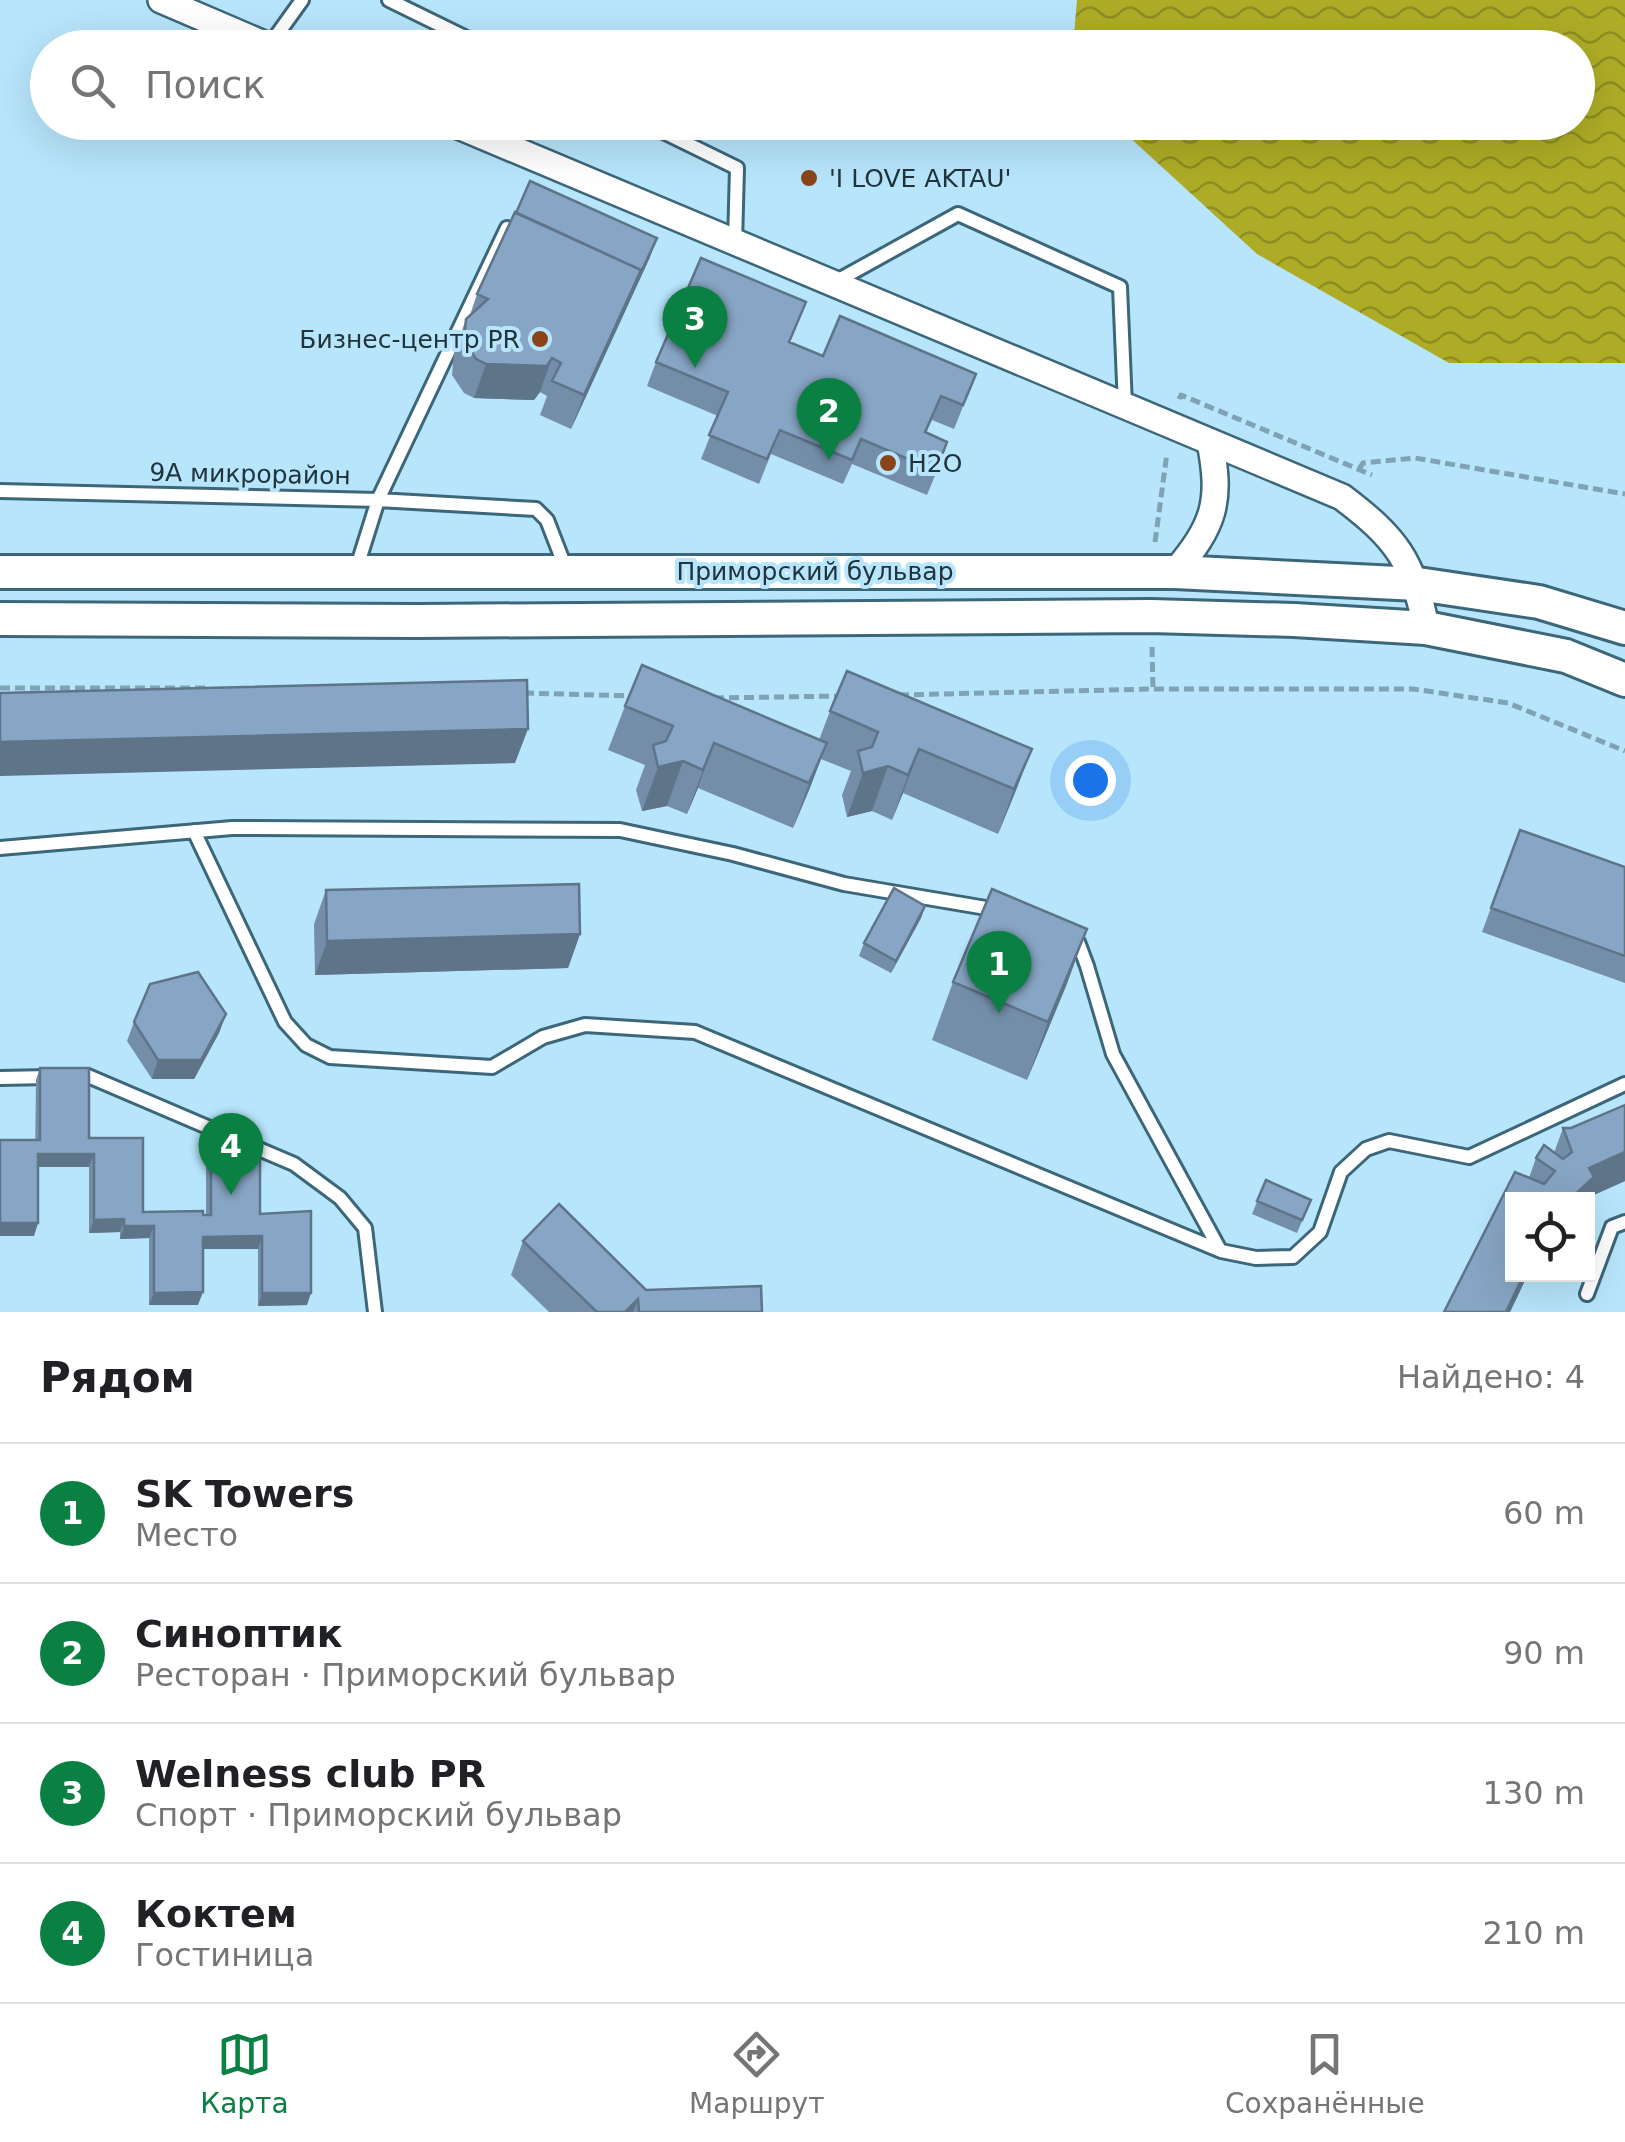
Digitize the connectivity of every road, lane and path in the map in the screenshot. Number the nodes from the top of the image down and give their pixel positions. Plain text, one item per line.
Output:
1 (161, 0) edge
2 (302, 0) edge
3 (389, 0) edge
4 (231, 30) edge
5 (282, 30) edge
6 (451, 30) edge
7 (492, 140) edge
8 (680, 140) edge
9 (506, 228) edge
10 (735, 243) junction
11 (833, 284) junction
12 (1125, 406) junction
13 (1210, 442) junction
14 (0, 491) edge
15 (1625, 494) edge
16 (1342, 497) junction
17 (378, 500) junction
18 (356, 571) junction
19 (567, 571) junction
20 (0, 572) edge
21 (1176, 572) junction
22 (1418, 584) junction
23 (0, 619) edge
24 (1426, 628) junction
25 (1625, 628) edge
26 (1625, 680) edge
27 (0, 688) edge
28 (215, 688) edge
29 (506, 692) edge
30 (896, 694) edge
31 (856, 696) edge
32 (640, 697) edge
33 (697, 698) edge
34 (1625, 751) edge
35 (194, 831) junction
36 (0, 848) edge
37 (1012, 913) edge
38 (1064, 930) edge
39 (0, 1078) edge
40 (1625, 1084) edge
41 (1625, 1222) edge
42 (1221, 1251) junction
43 (1587, 1294) dead end
44 (375, 1312) edge

1 - 4 street
2 - 5 lane
3 - 6 lane
7 - 10 street
8 - 10 lane
9 - 17 lane, 9А микрорайон
10 - 11 street
11 - 12 street
11 - 12 lane
12 - 13 street
13 - 16 street
13 - 21 street
14 - 17 lane, 9А микрорайон
15 - 16 path
16 - 22 street
17 - 18 lane
17 - 19 lane
18 - 19 street, Приморский бульвар
18 - 20 street, Приморский бульвар
19 - 21 street, Приморский бульвар
21 - 22 street, Приморский бульвар
22 - 24 street
22 - 25 street, Приморский бульвар
23 - 24 street
24 - 26 street
27 - 28 path
29 - 32 path
30 - 34 path
31 - 33 path
35 - 36 lane
35 - 37 lane
35 - 42 lane
38 - 42 lane
39 - 44 lane
40 - 42 lane
41 - 43 lane

